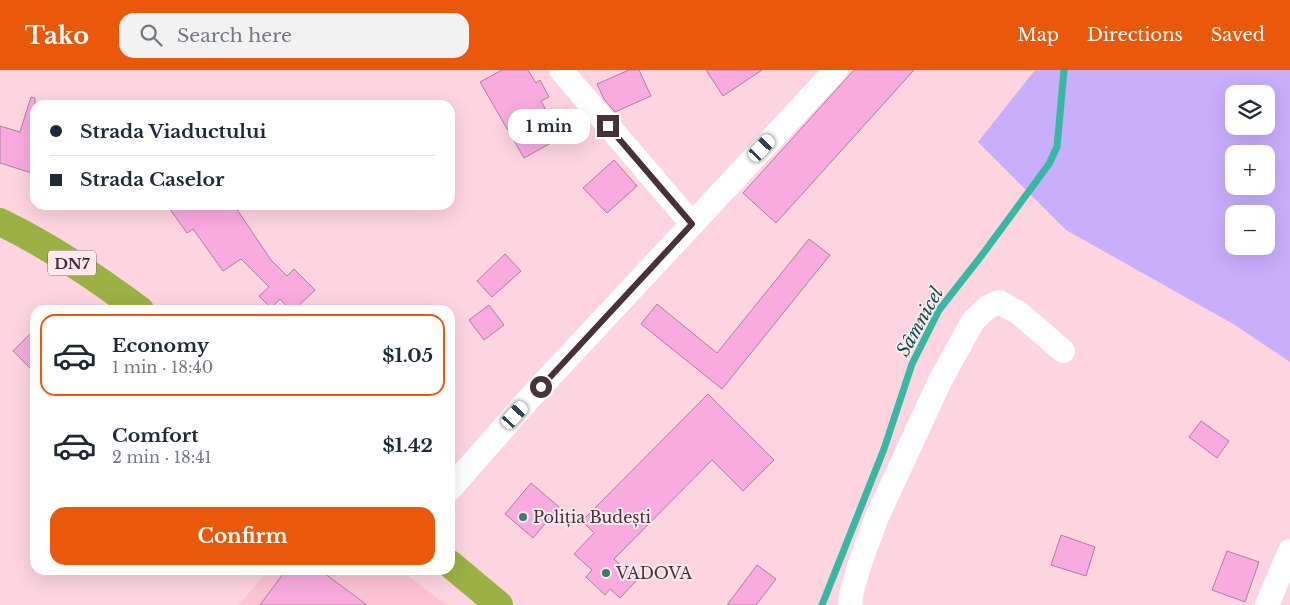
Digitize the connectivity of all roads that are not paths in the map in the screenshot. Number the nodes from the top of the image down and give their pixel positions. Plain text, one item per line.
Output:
1 (561, 70) edge
2 (836, 70) edge
3 (0, 222) edge
4 (692, 224) junction
5 (133, 305) edge
6 (1063, 351) dead end
7 (455, 483) edge
8 (1290, 551) edge
9 (455, 568) edge
10 (499, 605) edge
11 (850, 605) edge
12 (1268, 605) edge

1 - 4 street
2 - 4 street
3 - 5 highway, DN7
4 - 7 street
6 - 11 street
8 - 12 street
9 - 10 highway

